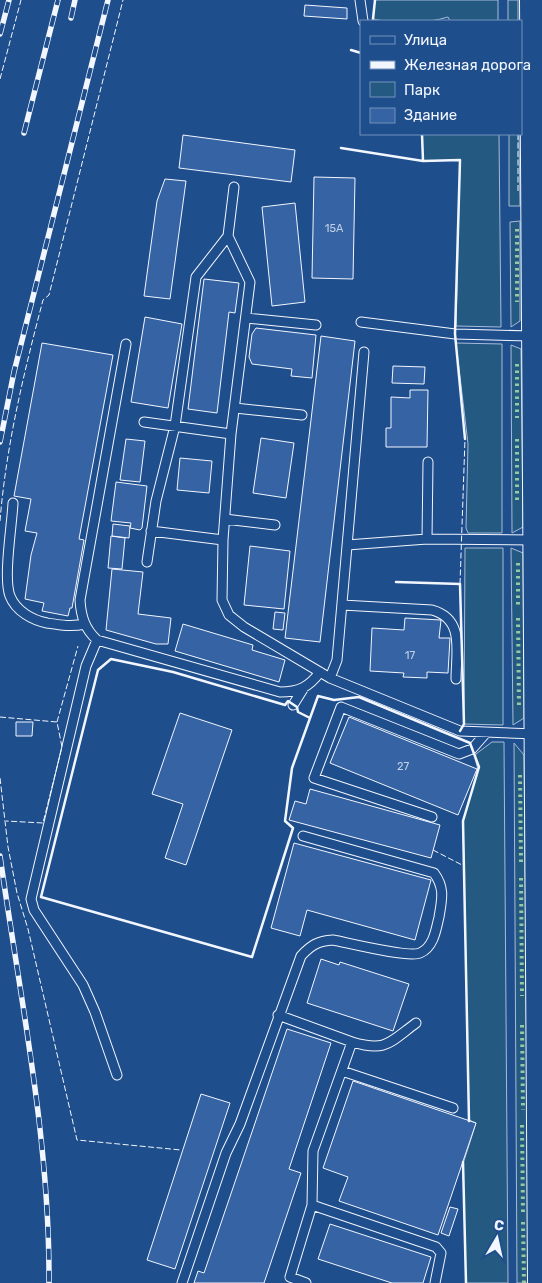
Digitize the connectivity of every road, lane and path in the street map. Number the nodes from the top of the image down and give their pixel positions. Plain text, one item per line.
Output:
1 (360, 0) edge
2 (533, 0) edge
3 (363, 20) edge
4 (528, 60) edge
5 (234, 187) dead end
6 (228, 236) junction
7 (246, 318) junction
8 (361, 322) dead end
9 (316, 324) dead end
10 (535, 336) junction
11 (126, 344) dead end
12 (364, 352) dead end
13 (234, 408) junction
14 (302, 415) dead end
15 (144, 422) dead end
16 (175, 426) junction
17 (231, 434) junction
18 (428, 462) dead end
19 (13, 503) dead end
20 (225, 519) junction
21 (275, 525) dead end
22 (152, 531) junction
23 (427, 539) junction
24 (223, 540) junction
25 (535, 540) junction
26 (347, 545) junction
27 (147, 562) dead end
28 (342, 605) junction
29 (85, 624) junction
30 (97, 640) junction
31 (320, 672) junction
32 (330, 678) junction
33 (456, 680) dead end
34 (303, 689) junction
35 (293, 705) dead end
36 (486, 733) junction
37 (537, 734) junction
38 (432, 817) dead end
39 (303, 836) dead end
40 (278, 1016) junction
41 (416, 1023) dead end
42 (352, 1042) junction
43 (342, 1070) junction
44 (117, 1075) dead end
45 (453, 1108) dead end
46 (312, 1205) junction
47 (182, 1283) edge
48 (306, 1283) edge
49 (435, 1283) edge
50 (541, 1283) edge

1 - 3 lane
2 - 4 main road
4 - 10 main road
5 - 6 lane
6 - 7 lane
6 - 16 lane
7 - 9 lane
7 - 13 lane
8 - 10 lane
10 - 25 main road
11 - 29 lane
12 - 26 lane
13 - 14 lane
13 - 17 lane
15 - 16 lane
16 - 17 lane
16 - 22 lane
17 - 20 lane
18 - 23 lane
19 - 29 lane
20 - 21 lane
20 - 24 lane
22 - 24 lane
22 - 27 lane
23 - 25 lane
23 - 26 lane
24 - 31 lane
25 - 37 main road
26 - 28 lane
28 - 32 lane
28 - 33 lane
29 - 30 lane
30 - 34 lane
30 - 44 lane
31 - 32 lane
31 - 34 lane
32 - 36 lane
34 - 35 lane
36 - 37 lane
36 - 38 lane
37 - 50 main road
39 - 40 lane
40 - 42 lane
40 - 47 lane
41 - 42 lane
42 - 43 lane
43 - 45 lane
43 - 46 lane
46 - 48 lane
46 - 49 lane

